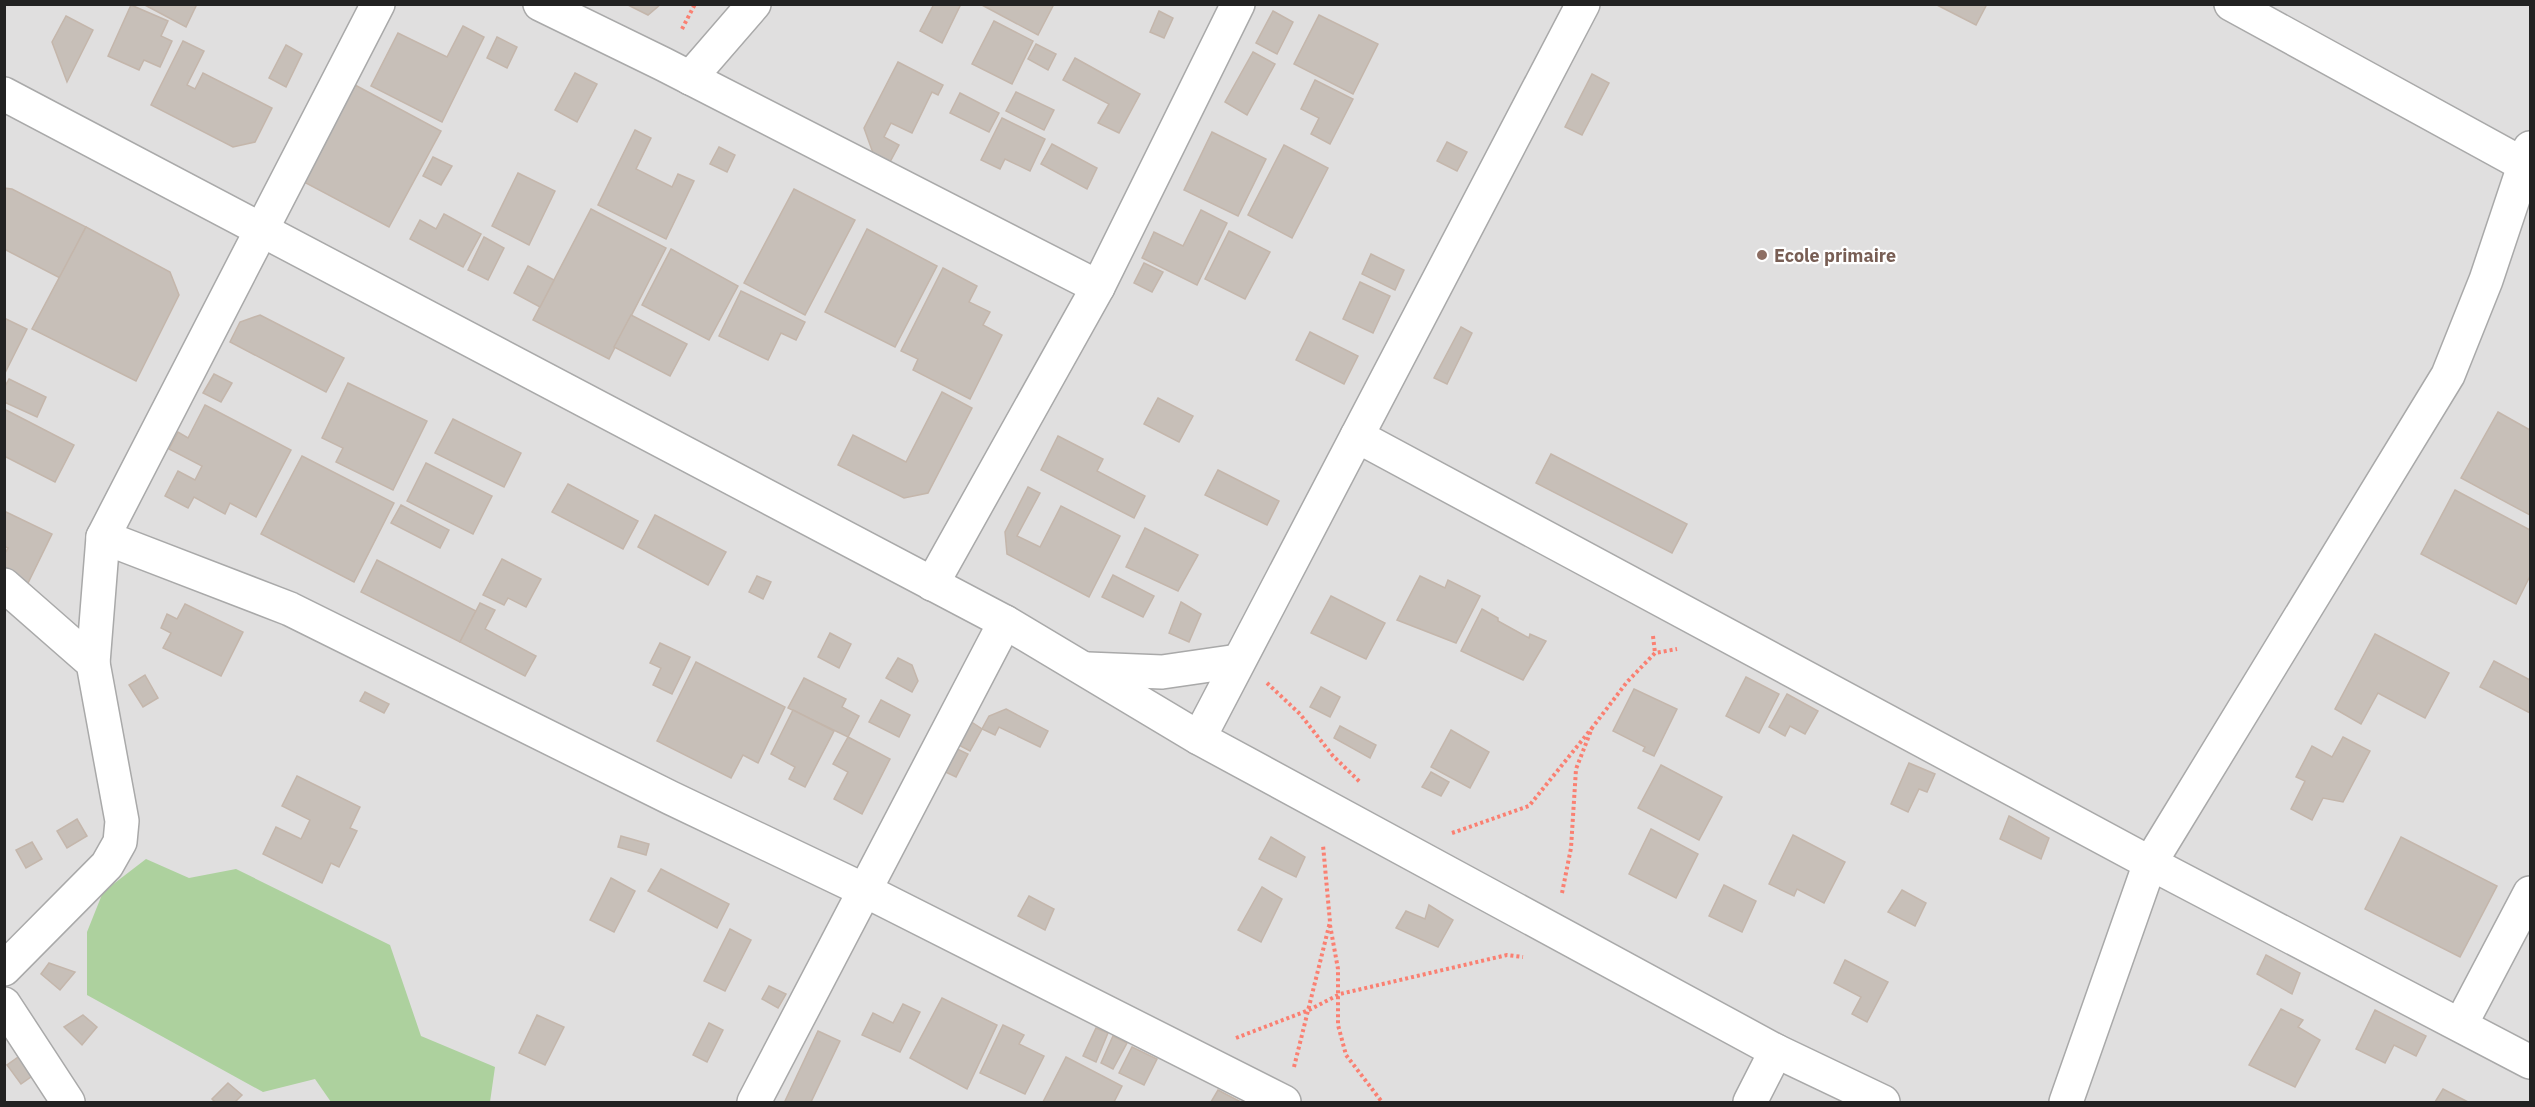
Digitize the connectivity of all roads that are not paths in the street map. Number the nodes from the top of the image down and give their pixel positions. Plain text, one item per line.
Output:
1 (378, 4) edge
2 (540, 4) edge
3 (754, 4) edge
4 (1238, 4) edge
5 (1583, 4) edge
6 (2231, 4) edge
7 (690, 78) junction
8 (4, 94) edge
9 (2529, 161) edge
10 (260, 229) junction
11 (1098, 287) junction
12 (1357, 436) junction
13 (102, 537) junction
14 (932, 584) junction
15 (4, 585) edge
16 (1005, 622) junction
17 (1238, 662) junction
18 (93, 663) junction
19 (1084, 669) junction
20 (1199, 738) junction
21 (2150, 863) junction
22 (866, 891) junction
23 (2530, 893) edge
24 (4, 969) edge
25 (4, 1004) edge
26 (2461, 1024) junction
27 (1776, 1051) junction
28 (2530, 1062) edge
29 (1288, 1088) edge
30 (68, 1102) edge
31 (754, 1102) edge
32 (1750, 1102) edge
33 (1883, 1102) edge
34 (2066, 1102) edge

1 - 10 street
2 - 7 street
3 - 7 street
4 - 11 street
5 - 12 street
6 - 9 street
7 - 11 street
8 - 10 street
9 - 21 street
10 - 13 street
10 - 14 street
11 - 14 street
12 - 17 street
12 - 21 street
13 - 18 street
13 - 22 street
14 - 16 street
15 - 18 street
16 - 19 street
16 - 22 street
17 - 19 street
17 - 20 street
18 - 24 street
19 - 20 street
20 - 27 street
21 - 26 street
21 - 34 street
22 - 29 street
22 - 31 street
23 - 26 street
25 - 30 street
26 - 28 street
27 - 32 street
27 - 33 street

